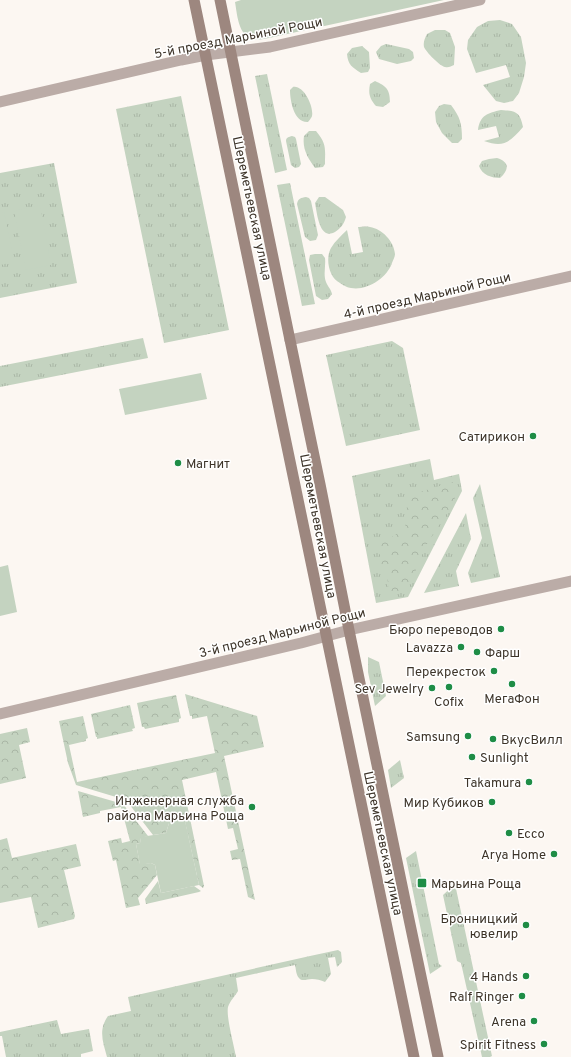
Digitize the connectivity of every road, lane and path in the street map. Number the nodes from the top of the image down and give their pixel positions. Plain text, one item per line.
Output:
1 (194, 0) edge
2 (220, 0) edge
3 (480, 0) edge
4 (230, 53) junction
5 (206, 55) junction
6 (0, 102) edge
7 (571, 276) edge
8 (290, 340) junction
9 (571, 581) edge
10 (349, 630) junction
11 (327, 636) junction
12 (0, 714) edge
13 (414, 1057) edge
14 (438, 1057) edge

1 - 5 main road, Шереметьевская улица
2 - 4 main road, Шереметьевская улица
3 - 4 street, 5-й проезд Марьиной Рощи
4 - 5 street, 5-й проезд Марьиной Рощи
4 - 8 main road, Шереметьевская улица
5 - 6 street, 5-й проезд Марьиной Рощи
5 - 11 main road, Шереметьевская улица
7 - 8 street, 4-й проезд Марьиной Рощи
8 - 10 main road, Шереметьевская улица
9 - 10 street, 3-й проезд Марьиной Рощи
10 - 11 street, 3-й проезд Марьиной Рощи
10 - 14 main road, Шереметьевская улица
11 - 12 street, 3-й проезд Марьиной Рощи
11 - 13 main road, Шереметьевская улица

